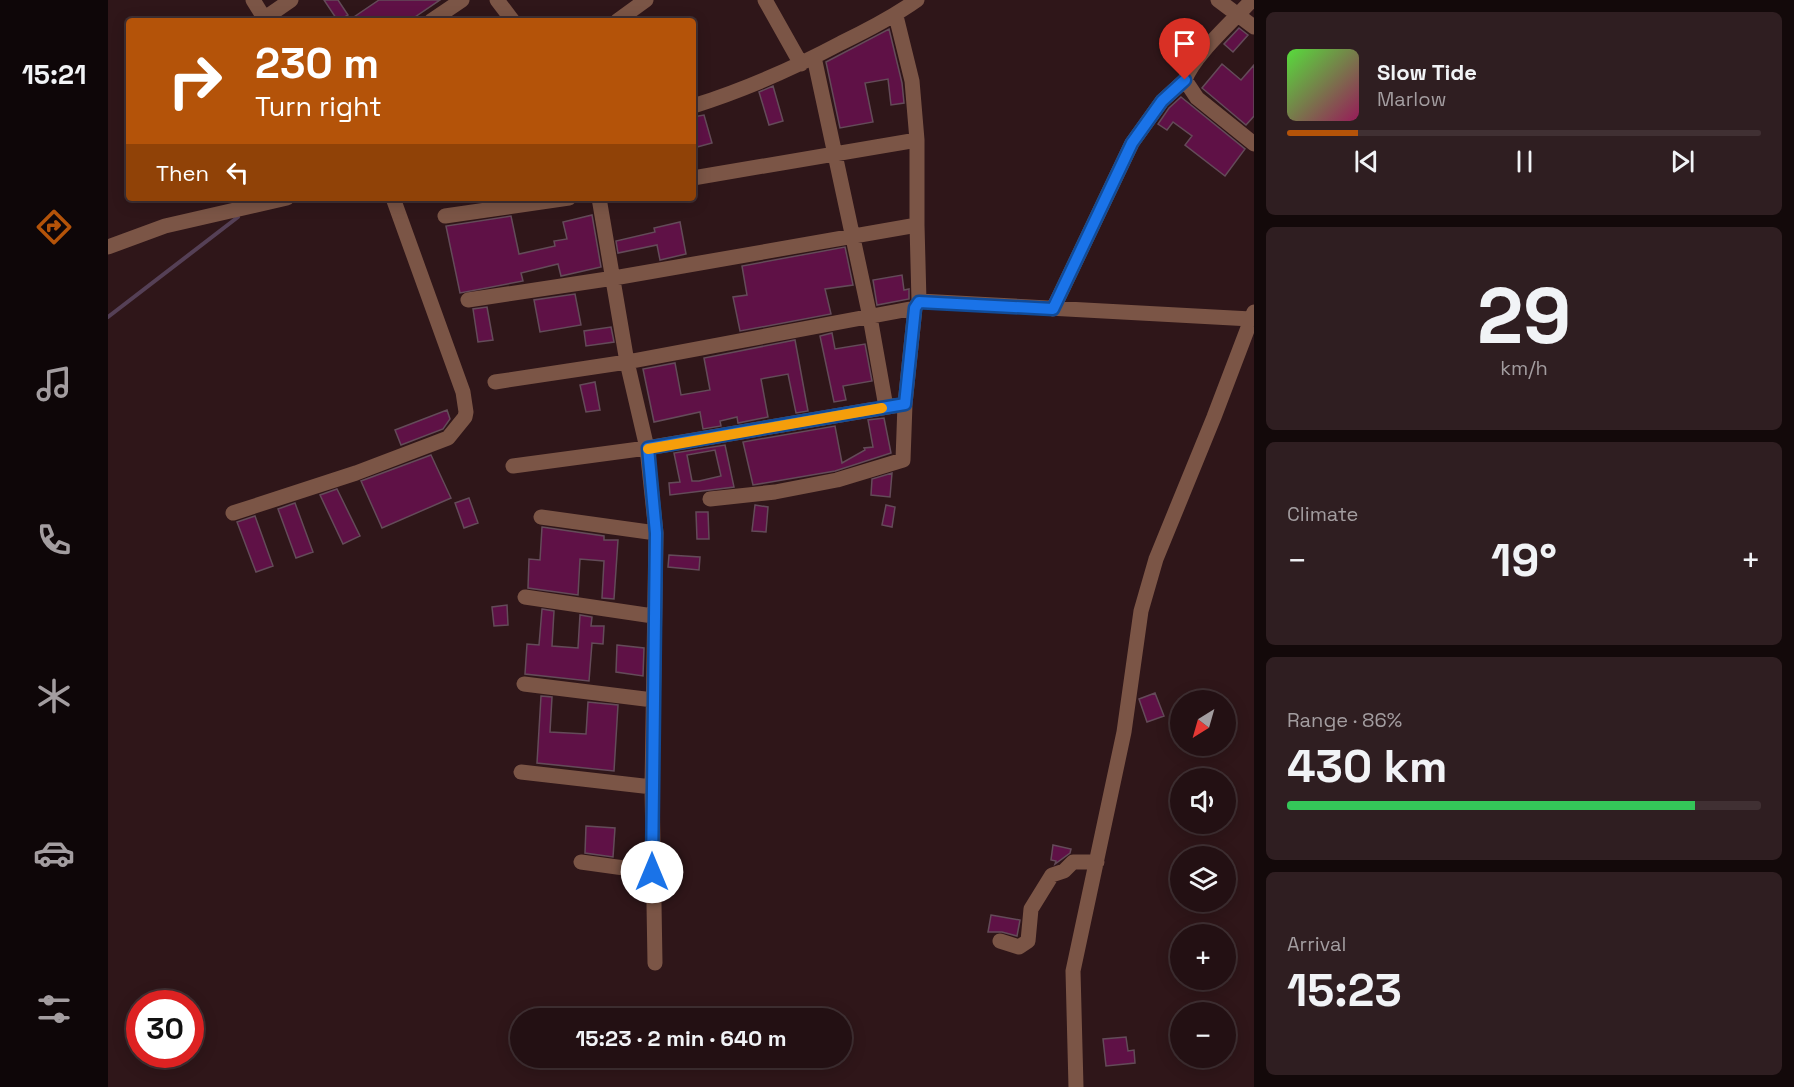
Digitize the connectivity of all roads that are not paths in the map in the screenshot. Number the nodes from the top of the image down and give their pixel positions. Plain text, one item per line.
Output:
1 (253, 0) edge
2 (291, 0) edge
3 (462, 0) edge
4 (497, 0) edge
5 (646, 0) edge
6 (765, 0) edge
7 (917, 0) edge
8 (1218, 0) edge
9 (1252, 0) edge
10 (1238, 15) junction
11 (896, 16) junction
12 (264, 18) edge
13 (268, 18) edge
14 (435, 18) edge
15 (511, 18) edge
16 (621, 18) edge
17 (1254, 27) edge
18 (807, 60) junction
19 (1185, 80) junction
20 (696, 105) edge
21 (918, 140) junction
22 (1254, 144) edge
23 (836, 153) junction
24 (696, 177) edge
25 (274, 201) edge
26 (394, 201) edge
27 (548, 201) edge
28 (600, 201) edge
29 (445, 216) dead end
30 (917, 225) junction
31 (852, 235) junction
32 (108, 247) edge
33 (614, 278) junction
34 (468, 300) dead end
35 (917, 305) junction
36 (1053, 309) junction
37 (1252, 316) edge
38 (870, 317) junction
39 (627, 362) junction
40 (495, 382) dead end
41 (905, 404) junction
42 (886, 407) junction
43 (648, 448) junction
44 (513, 466) dead end
45 (710, 499) dead end
46 (233, 513) dead end
47 (541, 517) dead end
48 (656, 533) junction
49 (525, 597) dead end
50 (653, 616) junction
51 (524, 684) dead end
52 (653, 700) junction
53 (521, 772) dead end
54 (652, 787) junction
55 (581, 862) dead end
56 (1098, 862) junction
57 (652, 872) junction
58 (1000, 941) dead end
59 (655, 963) dead end
60 (1076, 1087) edge

1 - 12 street
2 - 13 street
3 - 14 street
4 - 15 street
5 - 16 street
6 - 18 street
7 - 11 street
8 - 10 street
9 - 10 street
10 - 17 street
10 - 19 street
11 - 18 street
11 - 21 street
18 - 20 street
18 - 23 street
19 - 22 street
19 - 36 street
21 - 23 street
21 - 30 street
23 - 24 street
23 - 31 street
25 - 32 street
26 - 46 street
27 - 29 street
28 - 33 street
30 - 31 street
30 - 35 street
31 - 33 street
31 - 38 street
33 - 34 street
33 - 39 street
35 - 36 street
35 - 38 street
35 - 41 street
36 - 37 street
37 - 56 street
38 - 39 street
38 - 42 street
39 - 40 street
39 - 43 street
41 - 42 street
41 - 45 street
42 - 43 street
43 - 44 street
43 - 48 street
47 - 48 street
48 - 50 street
49 - 50 street
50 - 52 street
51 - 52 street
52 - 54 street
53 - 54 street
54 - 57 street
55 - 57 street
56 - 58 street
56 - 60 street
57 - 59 street

